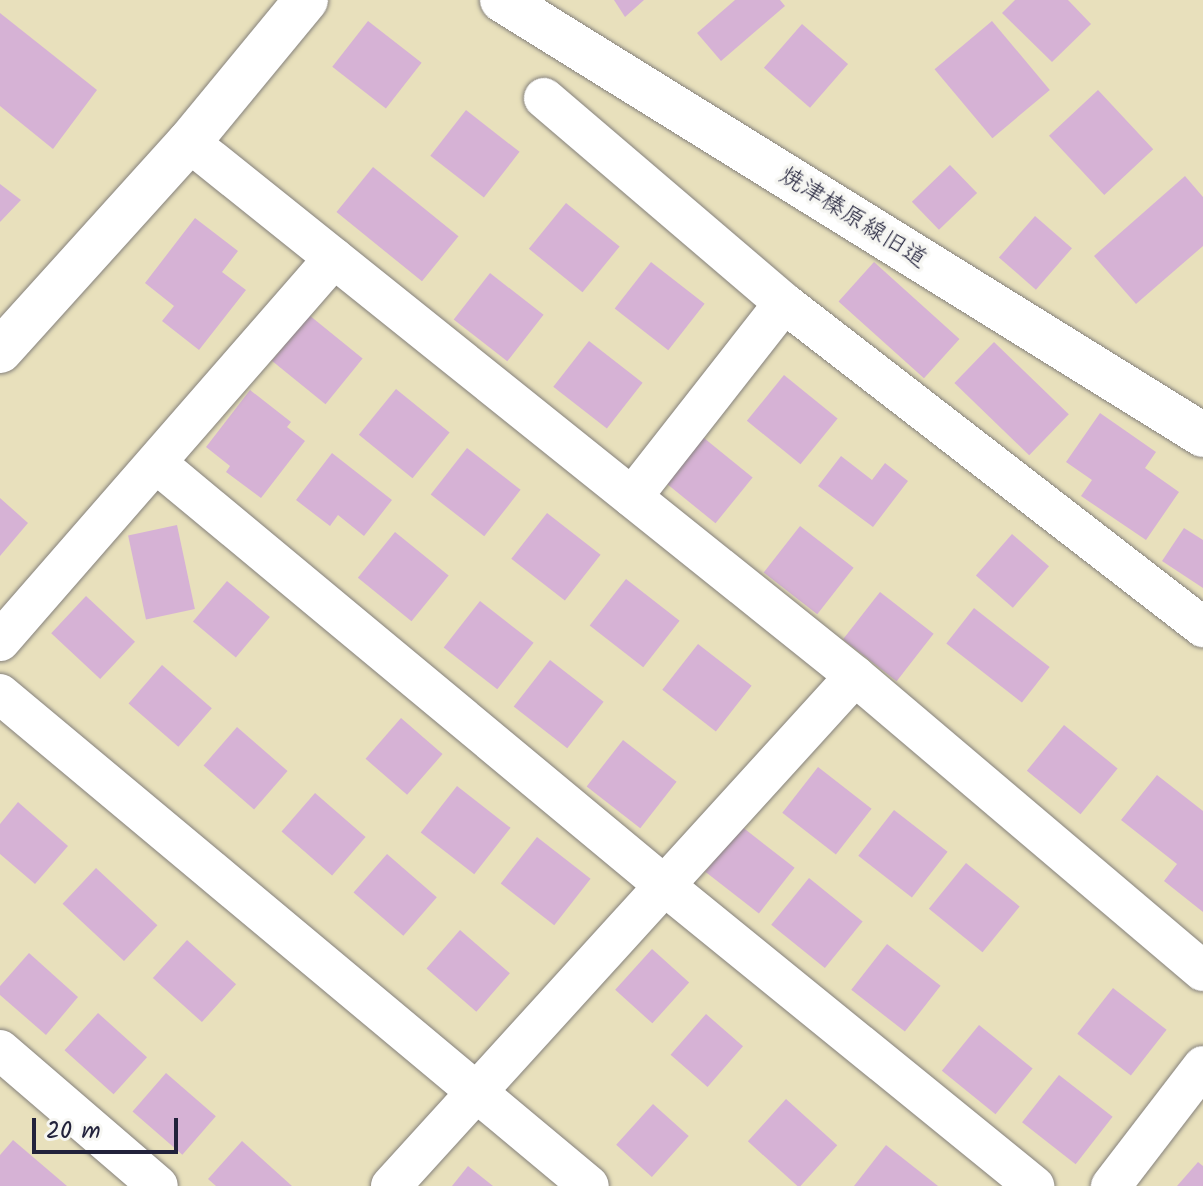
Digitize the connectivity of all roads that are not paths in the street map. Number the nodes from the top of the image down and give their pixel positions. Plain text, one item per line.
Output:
1 (306, 0) edge
2 (502, 0) edge
3 (544, 98) dead end
4 (189, 142) junction
5 (334, 258) junction
6 (784, 303) junction
7 (0, 351) edge
8 (1203, 435) edge
9 (156, 463) junction
10 (632, 497) junction
11 (1203, 627) edge
12 (0, 641) edge
13 (855, 676) junction
14 (0, 694) edge
15 (665, 886) junction
16 (1203, 971) edge
17 (0, 1050) edge
18 (1203, 1066) edge
19 (478, 1092) junction
20 (158, 1186) edge
21 (391, 1186) edge
22 (589, 1186) edge
23 (1034, 1186) edge
24 (1111, 1186) edge

1 - 4 street
2 - 8 street, 焼津榛原線旧道
3 - 6 street
4 - 5 street
4 - 7 street
5 - 9 street
5 - 10 street
6 - 10 street
6 - 11 street
9 - 12 street
9 - 15 street
10 - 13 street
13 - 15 street
13 - 16 street
14 - 19 street
15 - 19 street
15 - 23 street
17 - 20 street
18 - 24 street
19 - 21 street
19 - 22 street

